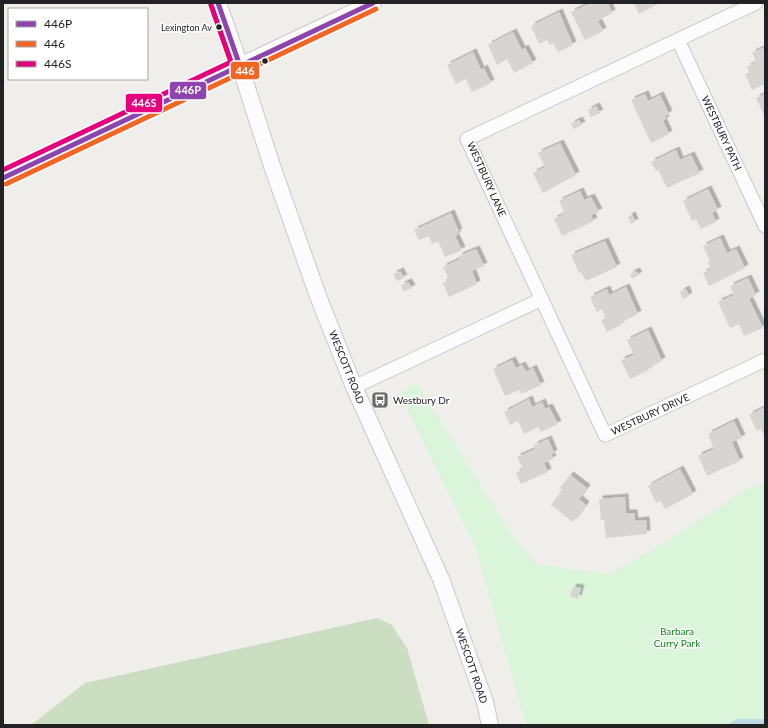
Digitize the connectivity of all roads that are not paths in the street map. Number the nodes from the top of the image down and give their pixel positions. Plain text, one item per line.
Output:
1 (218, 3) edge
2 (374, 3) edge
3 (756, 3) edge
4 (678, 40) junction
5 (240, 66) junction
6 (3, 178) edge
7 (765, 226) edge
8 (542, 299) junction
9 (765, 360) edge
10 (354, 387) junction
11 (490, 725) edge

1 - 5 street, WESCOTT ROAD
2 - 5 street
3 - 4 street, WESTBURY LANE
4 - 7 street, WESTBURY PATH
4 - 8 street, WESTBURY LANE
5 - 6 street
5 - 10 street, WESCOTT ROAD
8 - 9 street, WESTBURY DRIVE
8 - 10 street
10 - 11 street, WESCOTT ROAD

